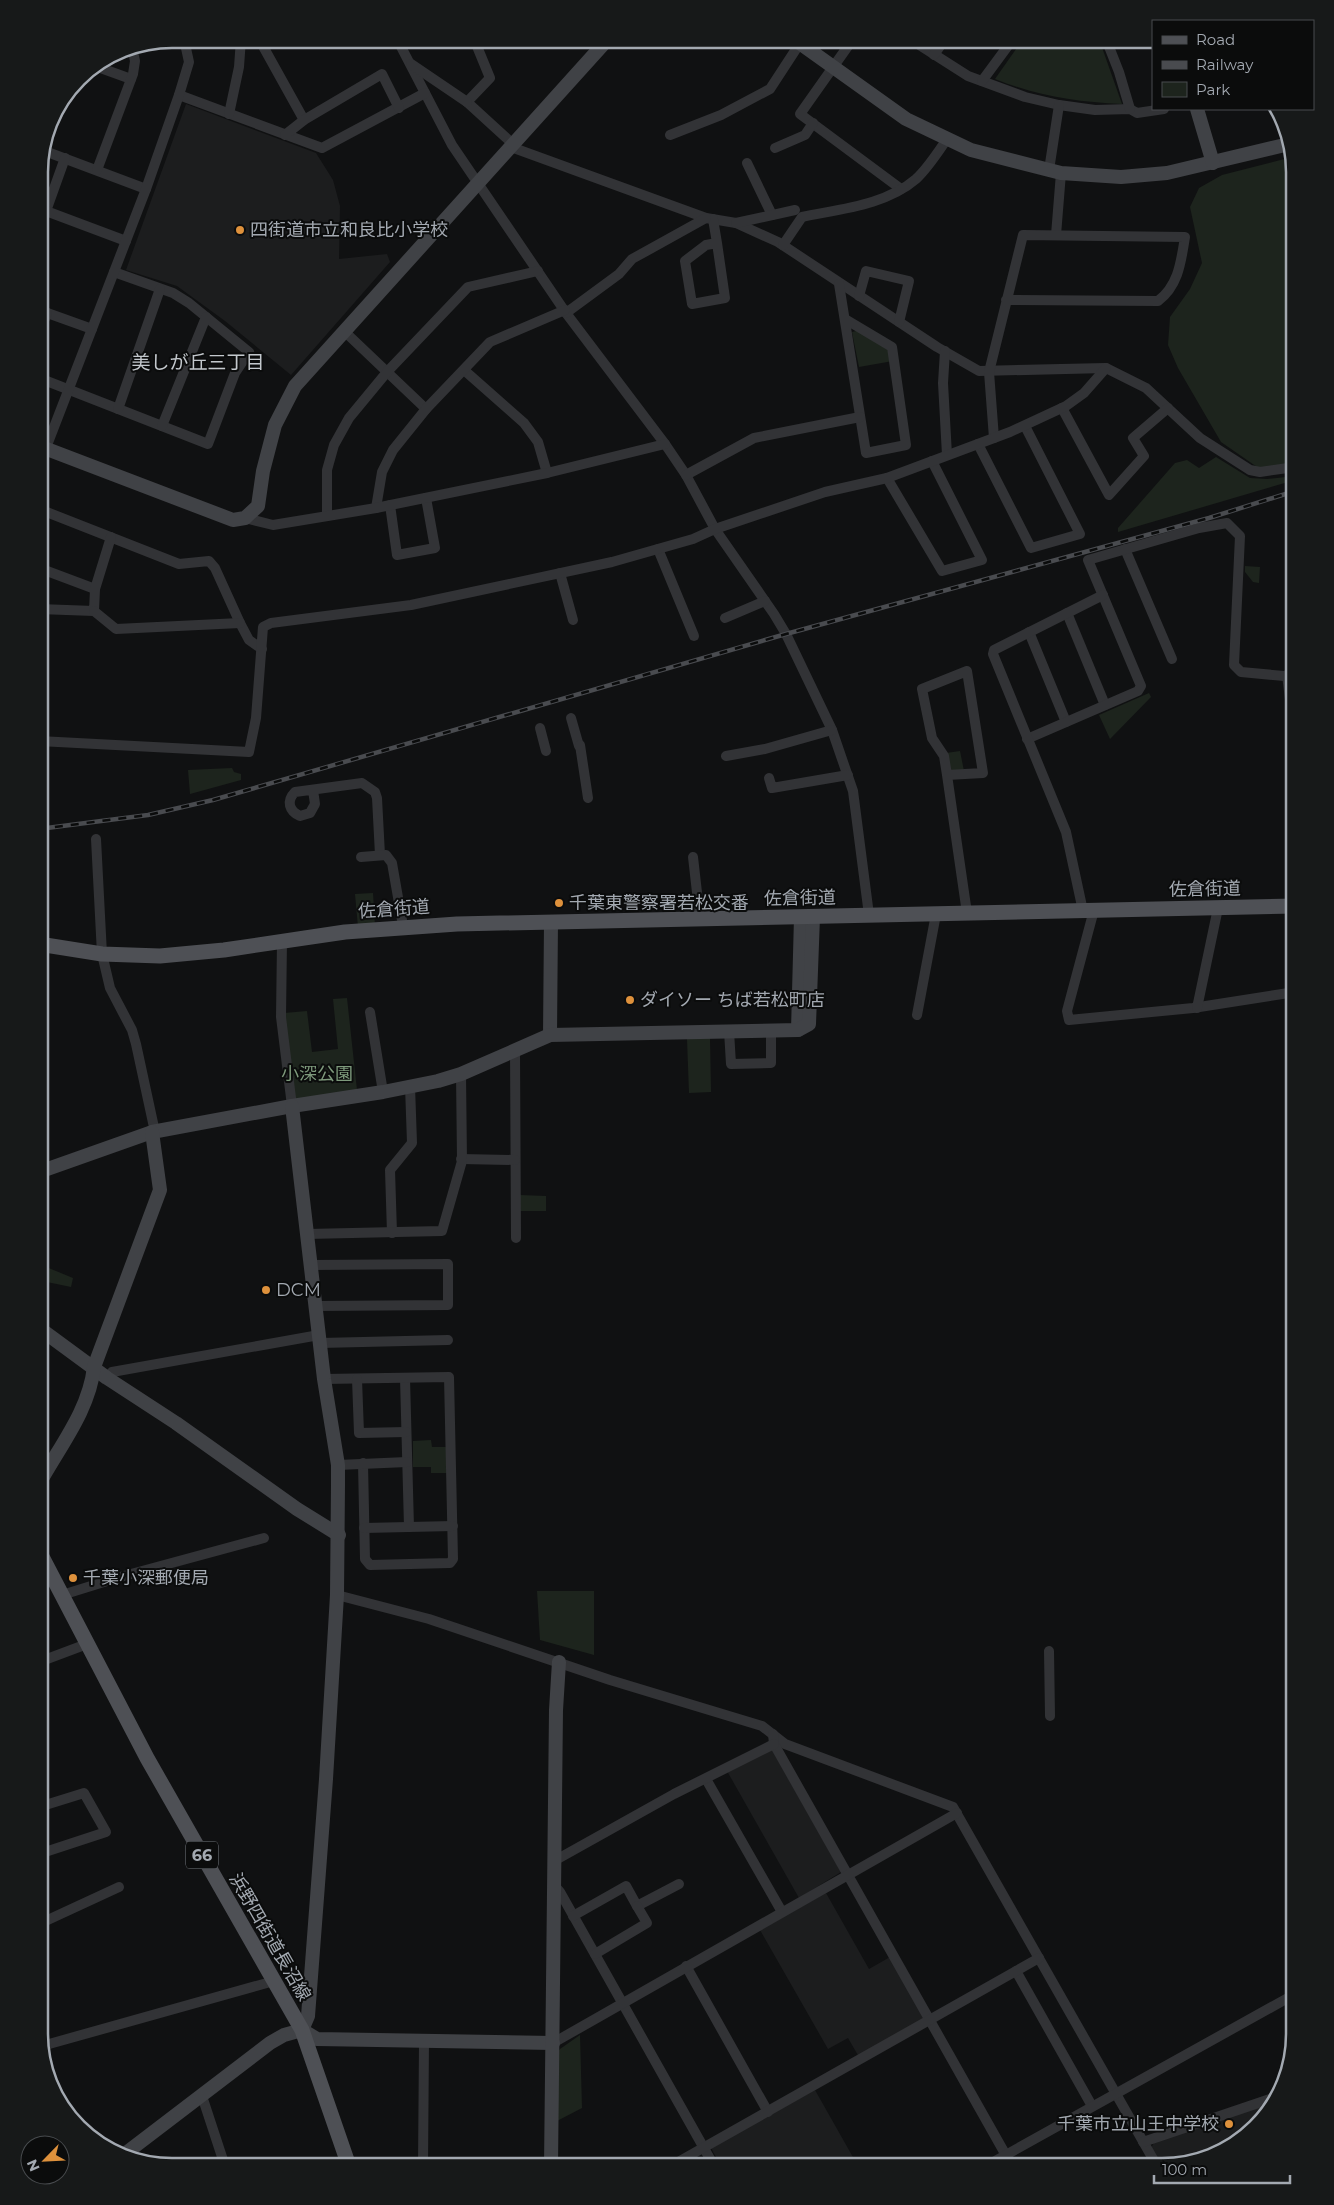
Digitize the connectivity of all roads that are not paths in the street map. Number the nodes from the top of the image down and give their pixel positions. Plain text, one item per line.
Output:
1 (186, 48) edge
2 (240, 48) edge
3 (264, 48) edge
4 (402, 48) edge
5 (478, 48) edge
6 (600, 48) edge
7 (793, 48) edge
8 (808, 48) edge
9 (846, 48) edge
10 (924, 48) edge
11 (939, 48) edge
12 (1006, 48) edge
13 (1110, 48) edge
14 (134, 54) edge
15 (934, 55) junction
16 (410, 63) junction
17 (833, 65) junction
18 (102, 69) edge
19 (130, 79) junction
20 (982, 81) junction
21 (425, 93) junction
22 (179, 95) junction
23 (467, 102) junction
24 (1059, 105) junction
25 (399, 108) junction
26 (1130, 109) junction
27 (1157, 110) edge
28 (1197, 110) edge
29 (228, 114) junction
30 (304, 120) junction
31 (813, 123) junction
32 (285, 135) junction
33 (670, 135) dead end
34 (947, 139) junction
35 (1283, 145) edge
36 (512, 146) junction
37 (775, 148) dead end
38 (49, 153) edge
39 (65, 158) junction
40 (747, 163) dead end
41 (1213, 163) junction
42 (97, 170) junction
43 (1055, 171) junction
44 (479, 183) junction
45 (146, 189) junction
46 (902, 189) junction
47 (48, 196) edge
48 (795, 210) dead end
49 (48, 211) edge
50 (772, 215) junction
51 (709, 218) junction
52 (736, 223) junction
53 (1056, 236) junction
54 (126, 241) junction
55 (717, 243) junction
56 (783, 245) junction
57 (538, 271) junction
58 (114, 272) junction
59 (839, 284) junction
60 (160, 289) junction
61 (859, 296) junction
62 (1006, 300) junction
63 (566, 311) junction
64 (48, 313) edge
65 (206, 316) junction
66 (845, 319) junction
67 (899, 322) junction
68 (92, 329) junction
69 (344, 330) junction
70 (945, 351) junction
71 (1106, 368) junction
72 (464, 370) junction
73 (387, 372) junction
74 (989, 372) junction
75 (48, 382) edge
76 (69, 390) junction
77 (1062, 408) junction
78 (1168, 408) junction
79 (118, 409) junction
80 (426, 409) junction
81 (860, 417) junction
82 (162, 426) junction
83 (1025, 426) junction
84 (48, 436) edge
85 (994, 438) junction
86 (666, 444) junction
87 (978, 444) junction
88 (48, 449) edge
89 (947, 455) junction
90 (932, 461) junction
91 (1286, 468) edge
92 (547, 473) junction
93 (686, 475) junction
94 (887, 478) junction
95 (426, 498) junction
96 (390, 505) junction
97 (376, 508) junction
98 (48, 512) edge
99 (327, 516) junction
100 (245, 518) junction
101 (715, 529) junction
102 (111, 537) junction
103 (658, 549) junction
104 (1125, 549) junction
105 (48, 571) edge
106 (560, 573) junction
107 (95, 589) junction
108 (1103, 595) junction
109 (765, 601) junction
110 (48, 609) edge
111 (94, 611) junction
112 (1067, 613) junction
113 (725, 618) dead end
114 (573, 620) dead end
115 (240, 623) junction
116 (1030, 632) junction
117 (694, 636) dead end
118 (262, 649) junction
119 (1172, 659) dead end
120 (1286, 676) edge
121 (1105, 706) junction
122 (571, 718) dead end
123 (1066, 722) junction
124 (540, 728) dead end
125 (832, 730) junction
126 (1027, 739) junction
127 (48, 741) edge
128 (546, 751) dead end
129 (726, 756) dead end
130 (848, 774) junction
131 (947, 775) junction
132 (769, 778) dead end
133 (313, 790) dead end
134 (588, 798) dead end
135 (96, 838) dead end
136 (380, 855) junction
137 (361, 857) dead end
138 (693, 857) dead end
139 (1286, 906) edge
140 (1218, 908) junction
141 (1088, 911) junction
142 (967, 913) junction
143 (936, 914) junction
144 (869, 915) junction
145 (807, 917) junction
146 (700, 919) junction
147 (551, 922) junction
148 (403, 926) junction
149 (282, 941) junction
150 (48, 945) edge
151 (102, 954) junction
152 (1286, 993) edge
153 (1197, 1008) junction
154 (370, 1012) dead end
155 (917, 1015) dead end
156 (771, 1030) junction
157 (728, 1031) junction
158 (550, 1035) junction
159 (515, 1051) junction
160 (461, 1074) junction
161 (410, 1086) junction
162 (383, 1092) junction
163 (292, 1106) junction
164 (154, 1132) junction
165 (461, 1159) junction
166 (515, 1160) junction
167 (48, 1169) edge
168 (392, 1233) junction
169 (307, 1234) junction
170 (516, 1238) dead end
171 (311, 1265) junction
172 (316, 1306) junction
173 (48, 1335) edge
174 (320, 1339) junction
175 (448, 1340) dead end
176 (94, 1368) junction
177 (107, 1378) junction
178 (405, 1378) junction
179 (324, 1379) junction
180 (357, 1379) junction
181 (406, 1432) junction
182 (407, 1462) junction
183 (362, 1463) junction
184 (338, 1465) junction
185 (48, 1469) edge
186 (453, 1526) junction
187 (409, 1527) junction
188 (364, 1528) junction
189 (339, 1535) junction
190 (264, 1538) dead end
191 (48, 1568) edge
192 (62, 1595) junction
193 (337, 1595) junction
194 (87, 1644) junction
195 (1050, 1651) dead end
196 (48, 1659) edge
197 (559, 1662) junction
198 (1050, 1716) dead end
199 (774, 1739) junction
200 (706, 1778) junction
201 (48, 1804) edge
202 (957, 1813) junction
203 (48, 1851) edge
204 (554, 1861) junction
205 (847, 1875) junction
206 (679, 1884) dead end
207 (554, 1885) junction
208 (119, 1887) dead end
209 (638, 1906) junction
210 (782, 1912) junction
211 (574, 1916) junction
212 (48, 1920) edge
213 (594, 1954) junction
214 (1039, 1958) junction
215 (686, 1966) junction
216 (1016, 1971) junction
217 (274, 1981) junction
218 (1286, 1999) edge
219 (622, 2003) junction
220 (929, 2020) junction
221 (302, 2030) junction
222 (424, 2041) junction
223 (552, 2043) junction
224 (48, 2044) edge
225 (1115, 2093) junction
226 (202, 2096) junction
227 (1267, 2100) edge
228 (1092, 2106) junction
229 (768, 2112) junction
230 (1143, 2142) junction
231 (704, 2148) junction
232 (131, 2150) edge
233 (1005, 2155) junction
234 (222, 2157) edge
235 (346, 2157) edge
236 (423, 2157) edge
237 (551, 2157) edge
238 (687, 2158) edge
239 (709, 2158) edge
240 (1000, 2158) edge
241 (1007, 2158) edge
242 (1152, 2158) edge

1 - 22 street
2 - 29 street
3 - 30 street
4 - 16 street
5 - 23 street
6 - 36 street
7 - 33 street
8 - 17 street
9 - 17 street
10 - 15 street
11 - 15 street
12 - 20 street
13 - 26 street
14 - 19 street
15 - 20 street
16 - 21 street
16 - 23 street
17 - 31 street
17 - 34 street
18 - 19 street
19 - 42 street
20 - 24 street
21 - 25 street
21 - 44 street
22 - 29 street
22 - 45 street
23 - 36 street
24 - 26 street
24 - 43 street
25 - 30 street
25 - 32 street
26 - 27 street
28 - 41 street
29 - 32 street
30 - 32 street
31 - 37 street
31 - 46 street
34 - 43 street
34 - 46 street
35 - 41 street
36 - 44 street
36 - 51 street
38 - 39 street
39 - 42 street
39 - 47 street
40 - 50 street
41 - 43 street
42 - 45 street
43 - 53 street
44 - 57 street
44 - 69 street
45 - 54 street
46 - 56 street
48 - 50 street
49 - 54 street
50 - 52 street
51 - 52 street
51 - 55 street
51 - 63 street
52 - 56 street
53 - 62 street
53 - 62 street
54 - 58 street
55 - 55 street
56 - 59 street
57 - 63 street
57 - 73 street
58 - 60 street
58 - 68 street
59 - 61 street
59 - 66 street
60 - 65 street
60 - 79 street
61 - 67 street
61 - 67 street
62 - 74 street
63 - 72 street
63 - 86 street
64 - 68 street
65 - 82 street
65 - 82 street
66 - 81 street
66 - 81 street
67 - 70 street
68 - 76 street
69 - 73 street
69 - 100 street
70 - 74 street
70 - 89 street
71 - 74 street
71 - 77 street
71 - 78 street
72 - 80 street
72 - 92 street
73 - 80 street
73 - 99 street
74 - 85 street
75 - 76 street
76 - 79 street
76 - 84 street
77 - 78 street
77 - 83 street
78 - 91 street
79 - 82 street
80 - 97 street
81 - 93 street
83 - 85 street
83 - 87 street
85 - 87 street
86 - 92 street
86 - 93 street
87 - 89 street
88 - 100 street
89 - 90 street
90 - 94 street
90 - 94 street
92 - 95 street
93 - 101 street
94 - 101 street
95 - 96 street
95 - 96 street
96 - 97 street
97 - 99 street
98 - 102 street
99 - 100 street
101 - 103 street
101 - 109 street
102 - 107 street
102 - 115 street
103 - 106 street
103 - 117 street
104 - 108 street
104 - 119 street
104 - 120 street
105 - 107 street
106 - 114 street
106 - 118 street
107 - 111 street
108 - 112 street
108 - 121 street
109 - 113 street
109 - 125 street
110 - 111 street
111 - 115 street
112 - 116 street
112 - 121 street
115 - 118 street
116 - 123 street
116 - 126 street
118 - 127 street
121 - 123 street
122 - 134 street
123 - 126 street
124 - 128 street
125 - 129 street
125 - 130 street
126 - 141 street
130 - 132 street
130 - 144 street
131 - 131 street
131 - 142 street
133 - 136 street
135 - 151 street
136 - 137 street
136 - 148 street
138 - 146 street
139 - 140 main road, 佐倉街道
140 - 141 main road, 佐倉街道
140 - 153 street
141 - 142 main road, 佐倉街道
141 - 153 street
142 - 143 main road, 佐倉街道
143 - 144 main road, 佐倉街道
143 - 155 street
144 - 145 main road, 佐倉街道
145 - 146 main road, 佐倉街道
145 - 156 street
146 - 147 main road, 佐倉街道
147 - 148 main road, 佐倉街道
147 - 158 street
148 - 149 main road, 佐倉街道
149 - 151 main road, 佐倉街道
149 - 163 street
150 - 151 main road, 佐倉街道
151 - 164 street
152 - 153 street
154 - 162 street
156 - 157 street
156 - 157 street
157 - 158 street
158 - 159 street
159 - 160 street
159 - 166 street
160 - 161 street
160 - 165 street
161 - 162 street
161 - 168 street
162 - 163 street
163 - 164 street
163 - 169 street
164 - 167 street
164 - 176 street
165 - 166 street
165 - 168 street
166 - 170 street
168 - 169 street
169 - 171 street
171 - 172 street
171 - 172 street
172 - 174 street
173 - 176 street
174 - 175 street
174 - 177 street
174 - 179 street
176 - 177 street
176 - 185 street
177 - 189 street
178 - 180 street
178 - 181 street
178 - 186 street
179 - 180 street
179 - 184 street
180 - 181 street
181 - 182 street
182 - 183 street
182 - 187 street
183 - 184 street
183 - 188 street
184 - 189 street
186 - 187 street
186 - 188 street
187 - 188 street
189 - 193 street
190 - 192 street
191 - 192 main road, 浜野四街道長沼線 / 66
192 - 194 main road, 浜野四街道長沼線 / 66
193 - 197 street
193 - 221 street
194 - 196 street
194 - 217 main road, 浜野四街道長沼線 / 66
195 - 198 street
197 - 199 street
197 - 204 street
199 - 200 street
199 - 202 street
199 - 205 street
200 - 204 street
200 - 210 street
201 - 203 street
202 - 205 street
202 - 214 street
204 - 207 street
205 - 210 street
205 - 220 street
206 - 209 street
207 - 211 street
207 - 223 street
208 - 212 street
209 - 211 street
209 - 213 street
210 - 215 street
211 - 213 street
213 - 219 street
214 - 216 street
214 - 225 street
215 - 219 street
215 - 229 street
216 - 220 street
216 - 228 street
217 - 221 main road, 浜野四街道長沼線 / 66
217 - 224 street
218 - 225 street
219 - 223 street
219 - 231 street
220 - 229 street
220 - 233 street
221 - 222 street
221 - 226 street
221 - 235 main road, 浜野四街道長沼線 / 66
222 - 223 street
222 - 236 street
223 - 237 street
225 - 228 street
225 - 230 street
226 - 232 street
226 - 234 street
227 - 230 street
228 - 233 street
229 - 231 street
230 - 242 street
231 - 238 street
231 - 239 street
233 - 240 street
233 - 241 street

